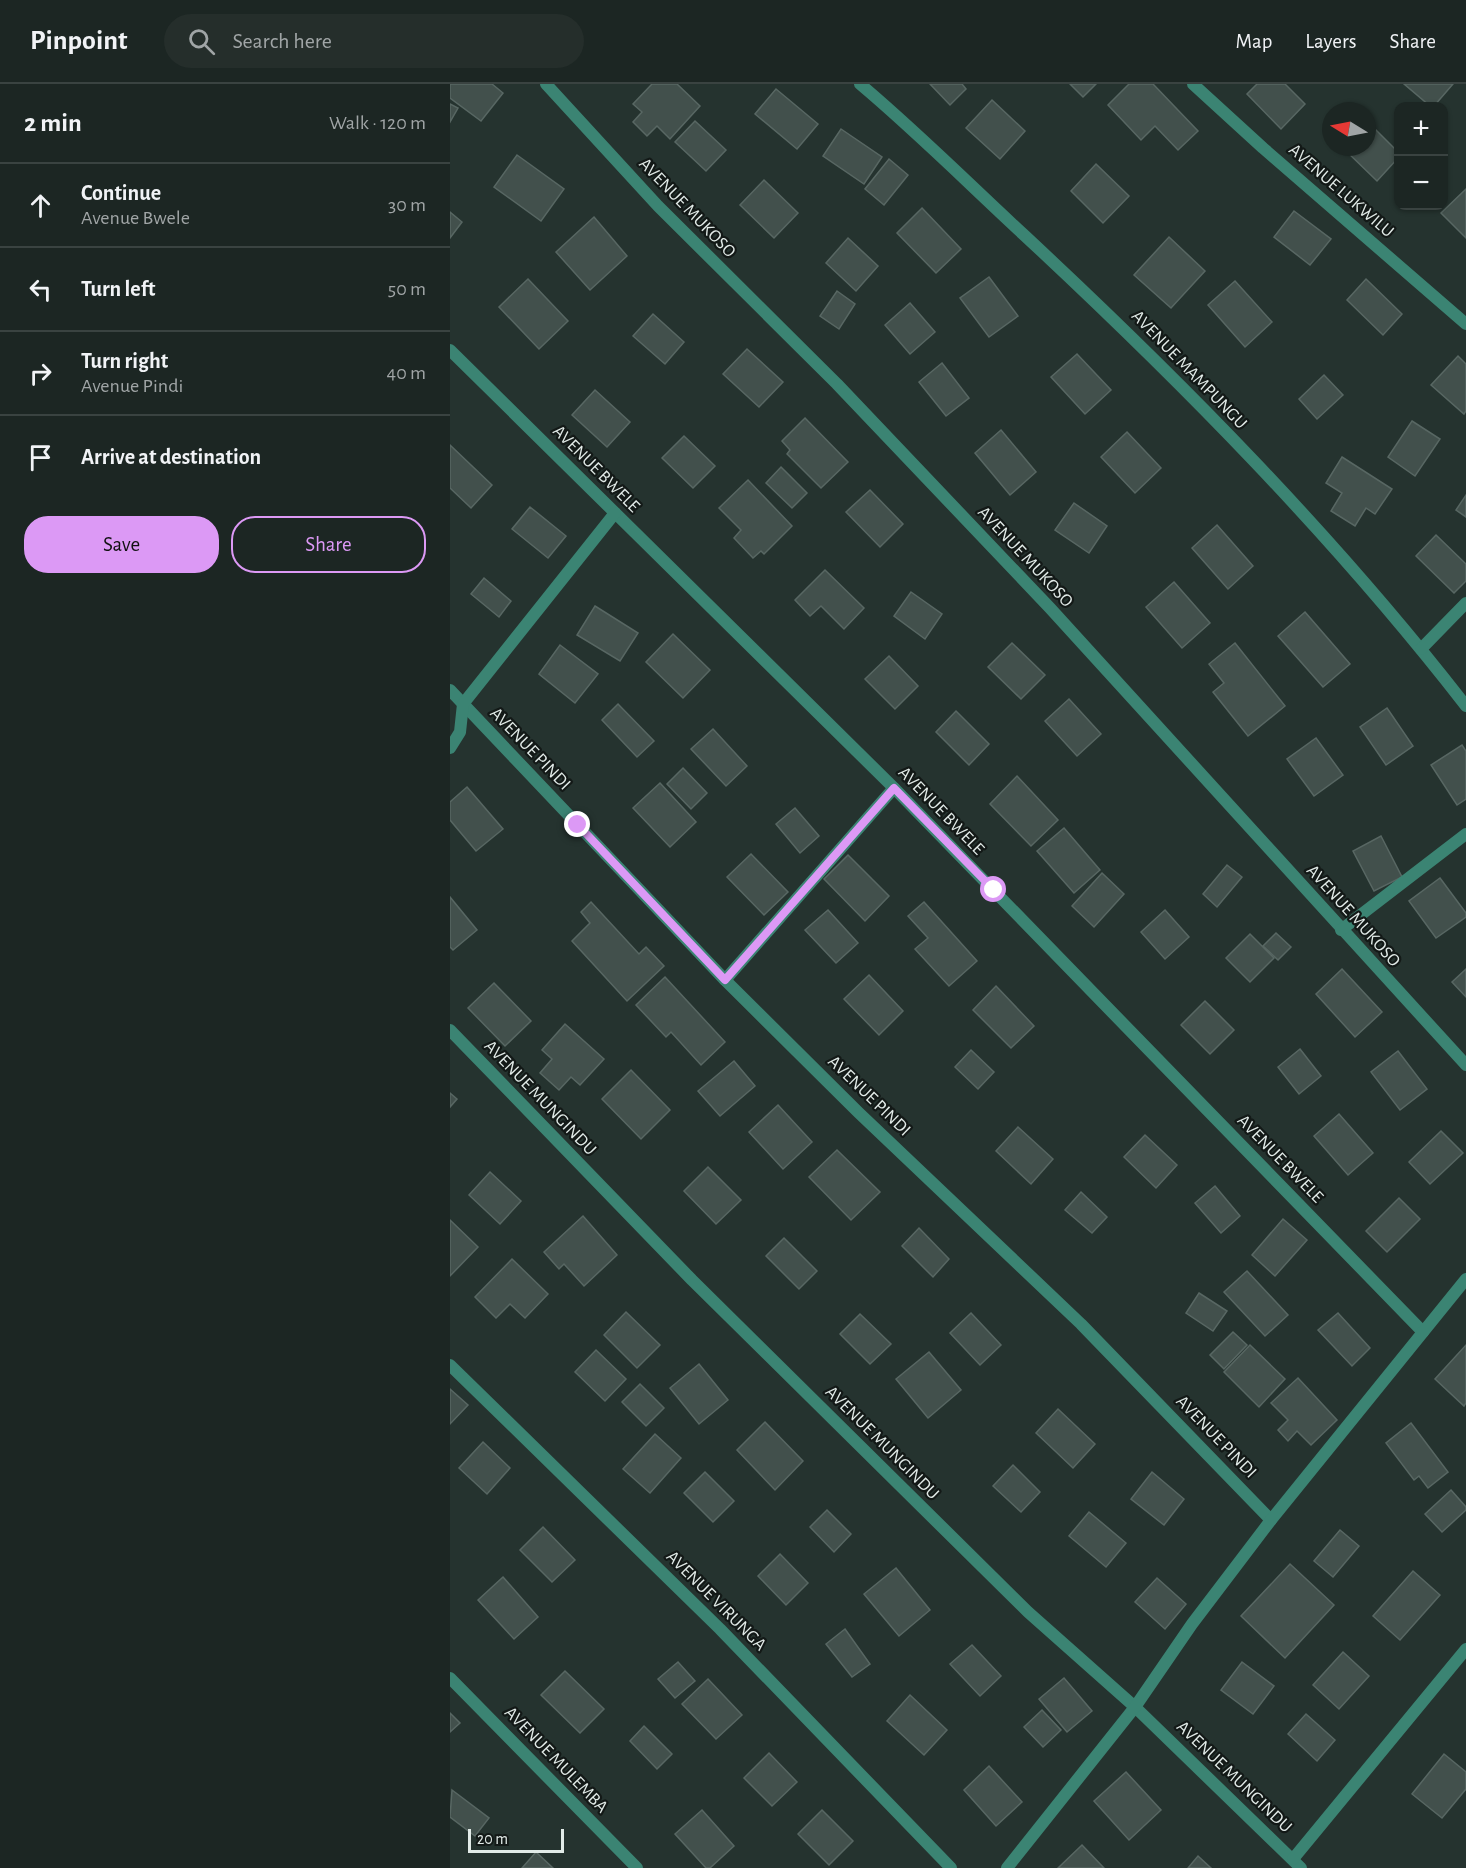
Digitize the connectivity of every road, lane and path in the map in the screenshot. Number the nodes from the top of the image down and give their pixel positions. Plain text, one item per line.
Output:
1 (546, 84) edge
2 (860, 84) edge
3 (1193, 84) edge
4 (1466, 324) edge
5 (450, 350) edge
6 (615, 513) junction
7 (1466, 603) edge
8 (1421, 649) junction
9 (450, 690) edge
10 (464, 704) junction
11 (1466, 706) edge
12 (450, 748) edge
13 (894, 788) junction
14 (1466, 834) edge
15 (1341, 930) junction
16 (725, 980) junction
17 (450, 1030) edge
18 (1466, 1065) edge
19 (1466, 1279) edge
20 (1423, 1332) junction
21 (450, 1365) edge
22 (1271, 1520) junction
23 (1466, 1649) edge
24 (450, 1677) edge
25 (1135, 1707) junction
26 (1297, 1863) edge
27 (637, 1868) edge
28 (951, 1868) edge
29 (1007, 1868) edge

1 - 15 street, AVENUE MUKOSO
2 - 8 street, AVENUE MAMPUNGU
3 - 4 street, AVENUE LUKWILU
5 - 6 street, AVENUE BWELE
6 - 10 street
6 - 13 street, AVENUE BWELE
7 - 8 street
8 - 11 street, AVENUE MAMPUNGU
9 - 10 street, AVENUE PINDI
10 - 12 street
10 - 16 street, AVENUE PINDI
13 - 16 street
13 - 20 street, AVENUE BWELE
14 - 15 street
15 - 18 street, AVENUE MUKOSO
16 - 22 street, AVENUE PINDI
17 - 25 street, AVENUE MUNGINDU
19 - 20 street
20 - 22 street
21 - 28 street, AVENUE VIRUNGA
22 - 25 street
23 - 26 street
24 - 27 street, AVENUE MULEMBA
25 - 26 street, AVENUE MUNGINDU
25 - 29 street

